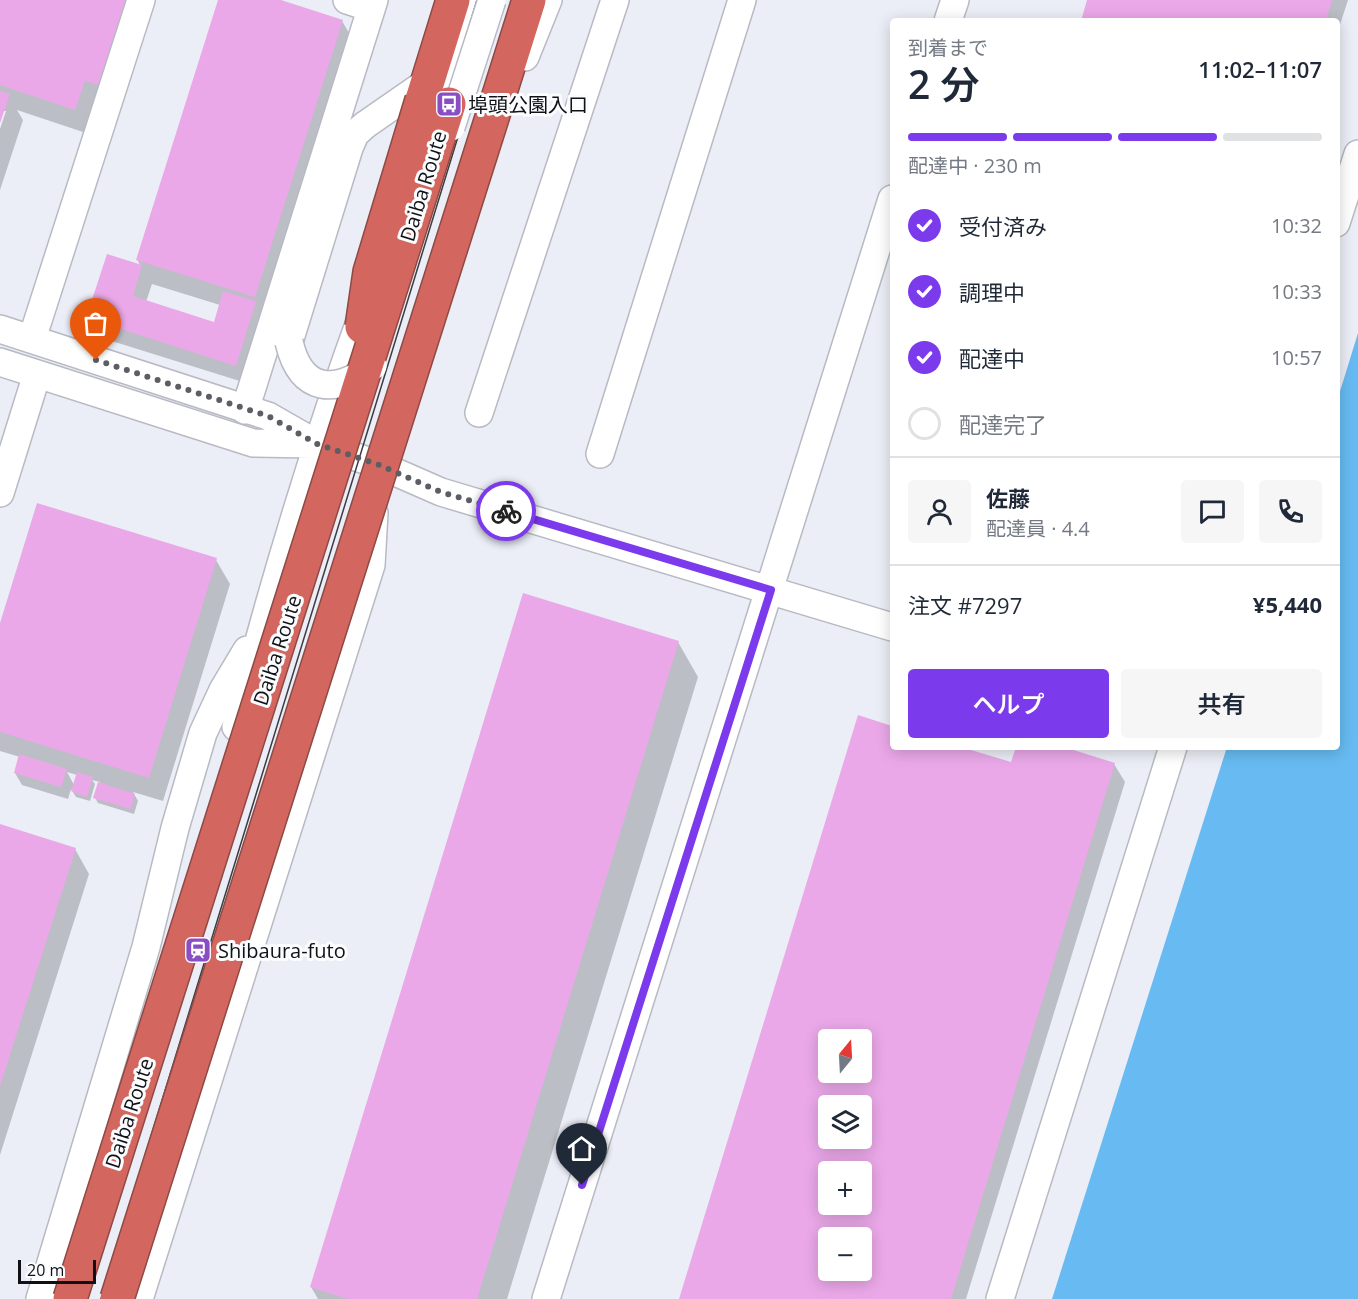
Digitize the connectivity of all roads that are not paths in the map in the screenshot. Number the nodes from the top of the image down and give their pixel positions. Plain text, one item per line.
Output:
1 (141, 0) edge
2 (453, 0) edge
3 (481, 0) edge
4 (492, 0) edge
5 (529, 0) edge
6 (548, 0) edge
7 (615, 0) edge
8 (742, 0) edge
9 (955, 0) edge
10 (364, 3) edge
11 (949, 18) edge
12 (427, 82) junction
13 (1358, 154) edge
14 (890, 205) edge
15 (1340, 210) edge
16 (0, 329) edge
17 (32, 339) junction
18 (0, 363) edge
19 (37, 374) junction
20 (245, 410) junction
21 (479, 413) dead end
22 (331, 440) junction
23 (600, 454) dead end
24 (377, 464) junction
25 (0, 493) edge
26 (771, 590) junction
27 (263, 623) junction
28 (890, 626) edge
29 (1172, 750) edge
30 (40, 1299) edge
31 (61, 1299) edge
32 (70, 1299) edge
33 (116, 1299) edge
34 (139, 1299) edge
35 (546, 1299) edge
36 (1000, 1299) edge

1 - 17 street
2 - 12 highway
3 - 22 highway, Daiba Route, bridge
4 - 12 street, bridge
5 - 33 highway, bridge
6 - 24 street
7 - 21 street
8 - 23 street
9 - 11 street
10 - 20 street
12 - 22 highway, bridge
13 - 15 street
14 - 26 street
16 - 17 street
17 - 20 street
18 - 19 street
19 - 22 street
19 - 25 street
20 - 22 street
22 - 24 street
22 - 27 street
22 - 32 highway, Daiba Route, bridge
24 - 26 street
24 - 33 street, bridge
24 - 34 street
26 - 28 street
26 - 35 street
27 - 30 street
27 - 31 street
29 - 36 street

